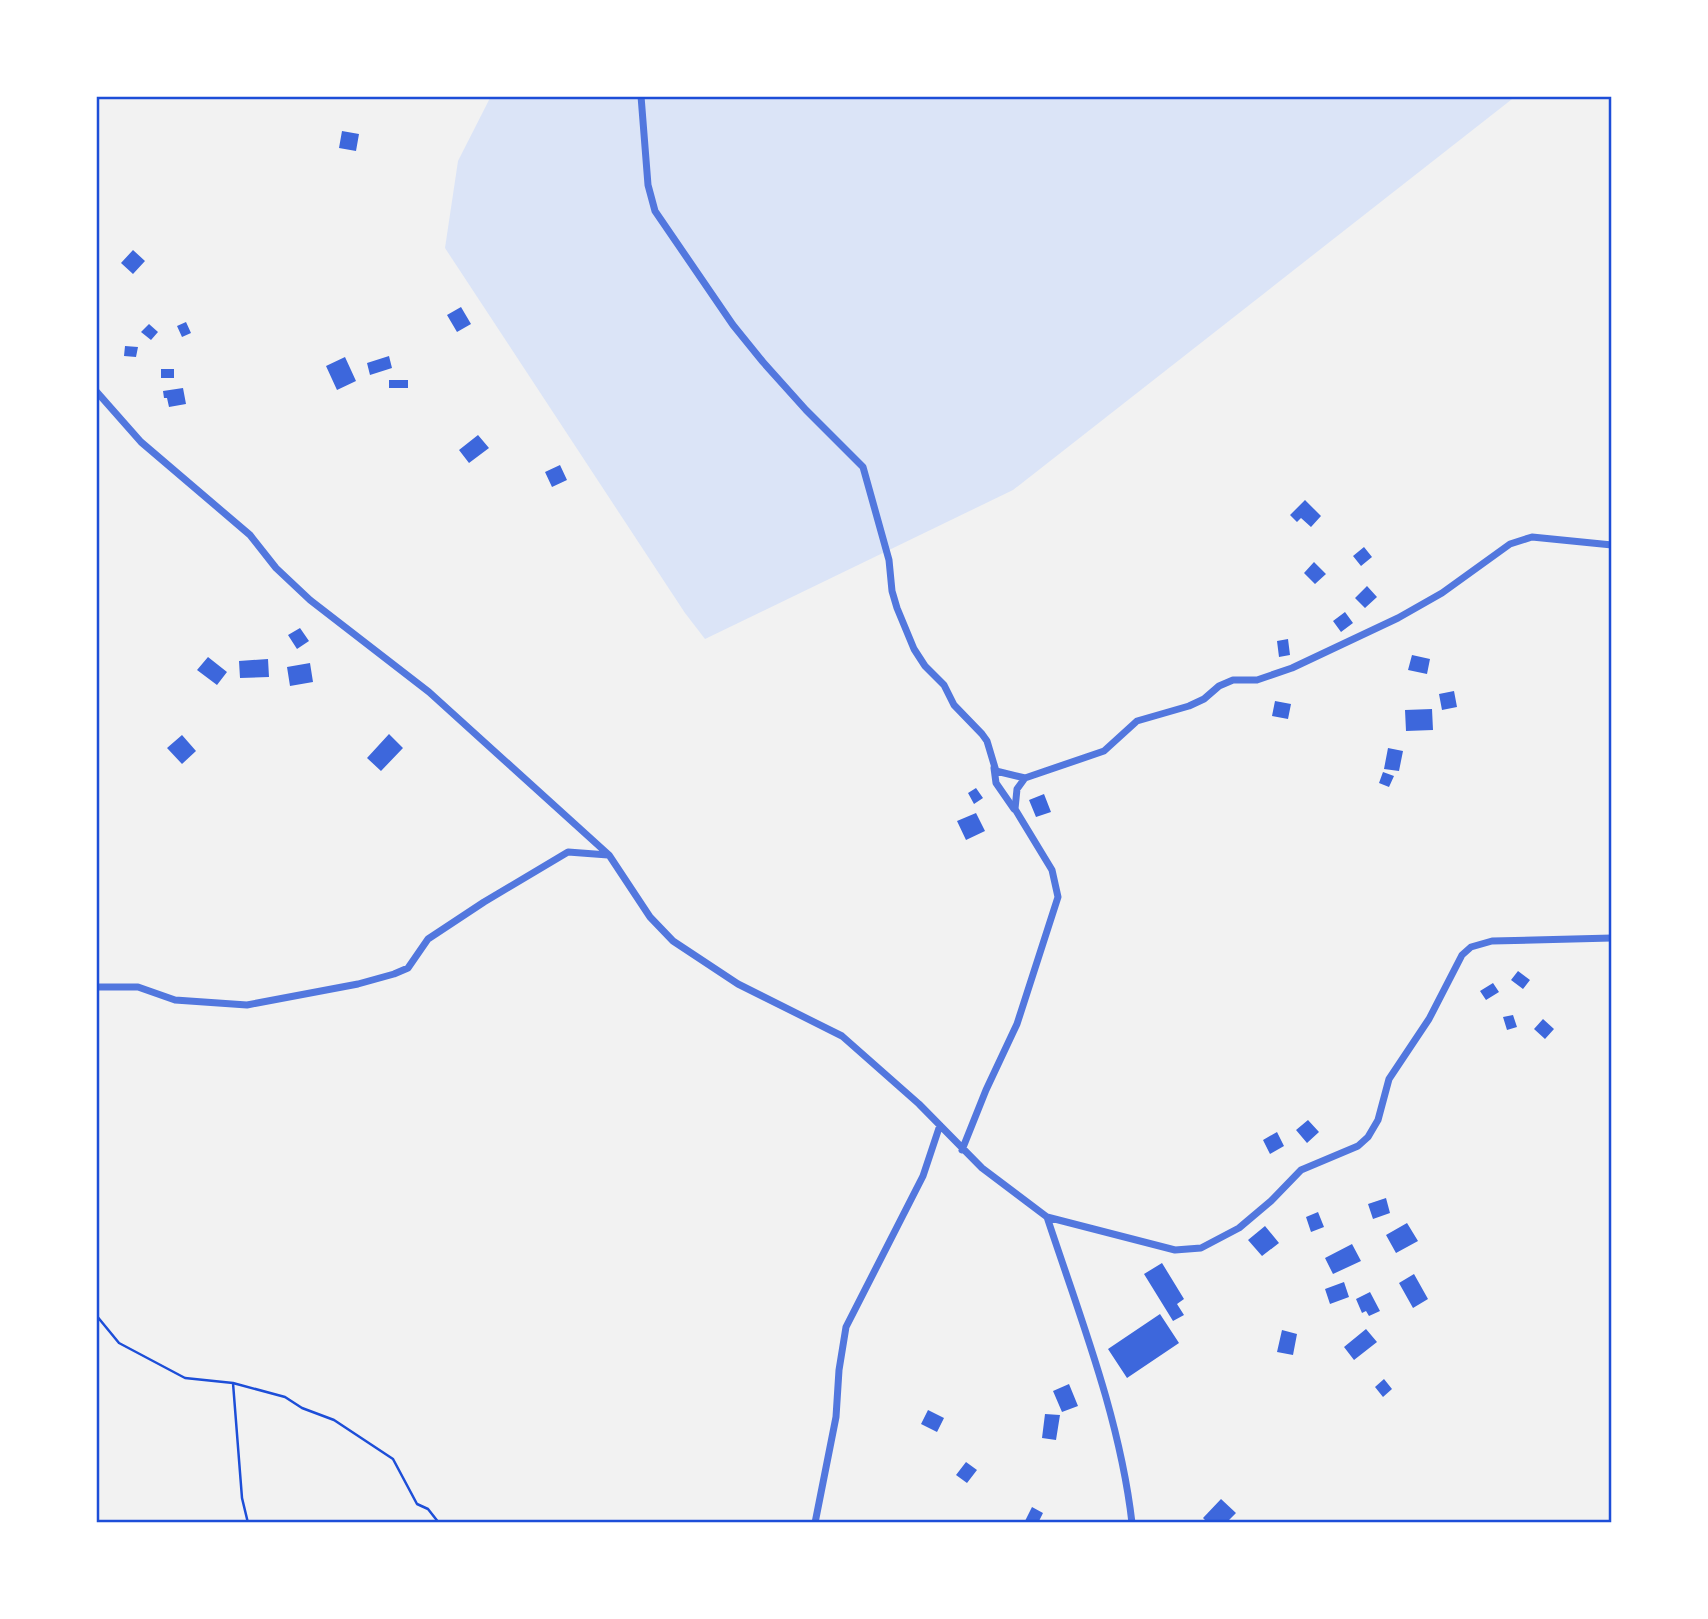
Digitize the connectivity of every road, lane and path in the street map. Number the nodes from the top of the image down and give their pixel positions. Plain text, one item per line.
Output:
1 (641, 96) edge
2 (96, 391) edge
3 (1612, 545) edge
4 (994, 768) junction
5 (1024, 778) junction
6 (1015, 809) junction
7 (609, 855) junction
8 (1612, 938) edge
9 (96, 986) edge
10 (940, 1125) junction
11 (962, 1150) junction
12 (1047, 1217) junction
13 (96, 1315) edge
14 (233, 1383) junction
15 (248, 1523) edge
16 (439, 1523) edge
17 (815, 1523) edge
18 (1132, 1523) edge

1 - 4 street
2 - 7 street
3 - 5 street
4 - 5 street
4 - 6 street
5 - 6 street
6 - 11 street
7 - 9 street
7 - 10 street
8 - 12 street
10 - 11 street
10 - 17 street
11 - 12 street
12 - 18 street
13 - 14 path
14 - 15 path
14 - 16 path

